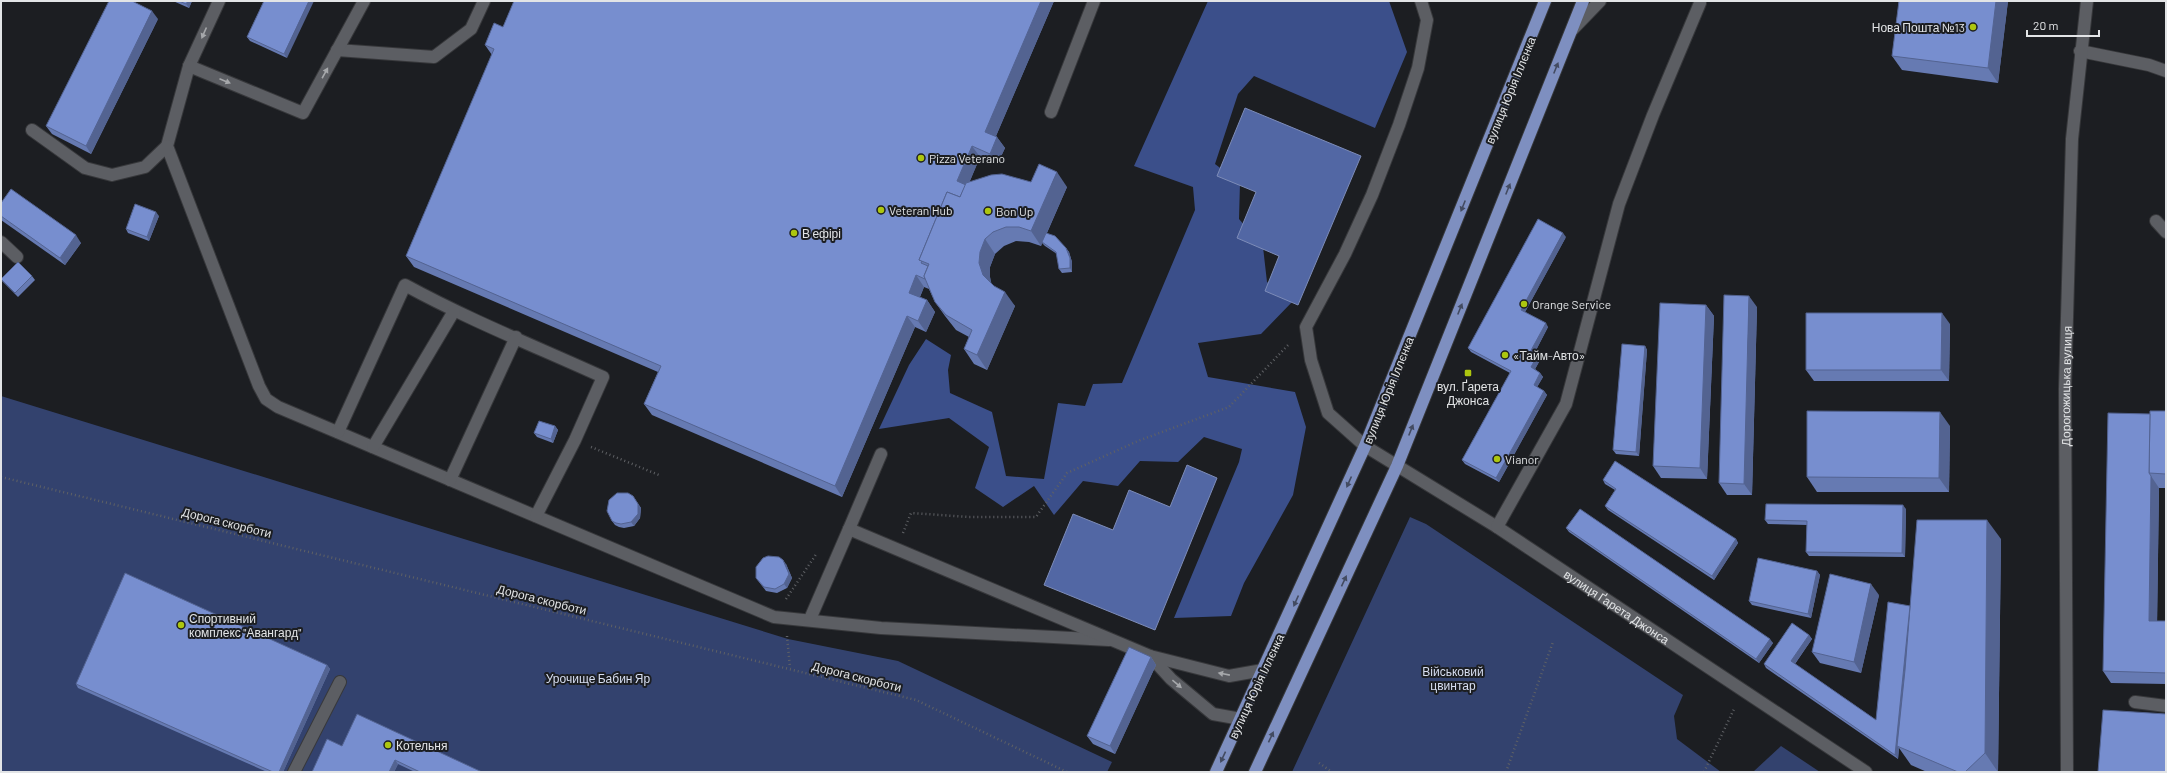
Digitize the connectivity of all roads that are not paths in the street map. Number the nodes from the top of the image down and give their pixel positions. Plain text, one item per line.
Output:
1 (219, 1) edge
2 (364, 1) edge
3 (484, 1) edge
4 (1094, 1) edge
5 (1420, 1) edge
6 (1545, 1) edge
7 (1583, 1) edge
8 (1600, 1) edge
9 (2087, 1) edge
10 (1700, 3) dead end
11 (1571, 31) junction
12 (337, 50) junction
13 (2080, 51) junction
14 (189, 66) junction
15 (2166, 71) edge
16 (1051, 112) dead end
17 (32, 130) dead end
18 (167, 146) junction
19 (2156, 221) dead end
20 (2166, 232) edge
21 (1, 242) edge
22 (17, 257) dead end
23 (454, 311) junction
24 (516, 337) junction
25 (338, 432) junction
26 (1365, 446) junction
27 (373, 447) junction
28 (881, 454) dead end
29 (1397, 466) junction
30 (450, 480) junction
31 (536, 516) junction
32 (1496, 526) junction
33 (849, 529) junction
34 (810, 620) junction
35 (1109, 640) junction
36 (1150, 656) junction
37 (1263, 670) junction
38 (340, 682) dead end
39 (2135, 702) dead end
40 (2166, 706) edge
41 (1241, 719) junction
42 (294, 772) edge
43 (1216, 772) edge
44 (1255, 772) edge
45 (1866, 772) edge
46 (2067, 772) edge

1 -> 14 street
2 - 12 street
3 - 12 street
4 - 16 street
5 - 26 street, вулиця Ґарета Джонса
6 -> 26 main road, вулиця Юрія Іллєнка
7 - 11 main road
8 - 11 street
9 - 13 street, Дорогожицька вулиця
10 - 32 street
29 -> 11 main road
14 -> 12 street
13 - 15 street
13 - 46 street, Дорогожицька вулиця
14 - 18 street
17 - 18 street
18 - 25 street
19 - 20 street
21 - 22 street
23 - 24 street
23 - 25 street
23 - 27 street
24 - 30 street
24 - 31 street
25 - 27 street
26 - 29 street, вулиця Ґарета Джонса
26 -> 37 main road, вулиця Юрія Іллєнка
27 - 30 street
28 - 33 street
29 - 32 street, вулиця Ґарета Джонса
44 -> 29 main road
30 - 31 street
31 - 34 street
32 - 45 street, вулиця Ґарета Джонса
33 - 34 street
33 - 35 street
34 - 35 street
35 - 36 street
37 -> 36 street
36 -> 41 street
37 - 41 main road, вулиця Юрія Іллєнка
38 - 42 street
39 - 40 street
41 -> 43 main road, вулиця Юрія Іллєнка

